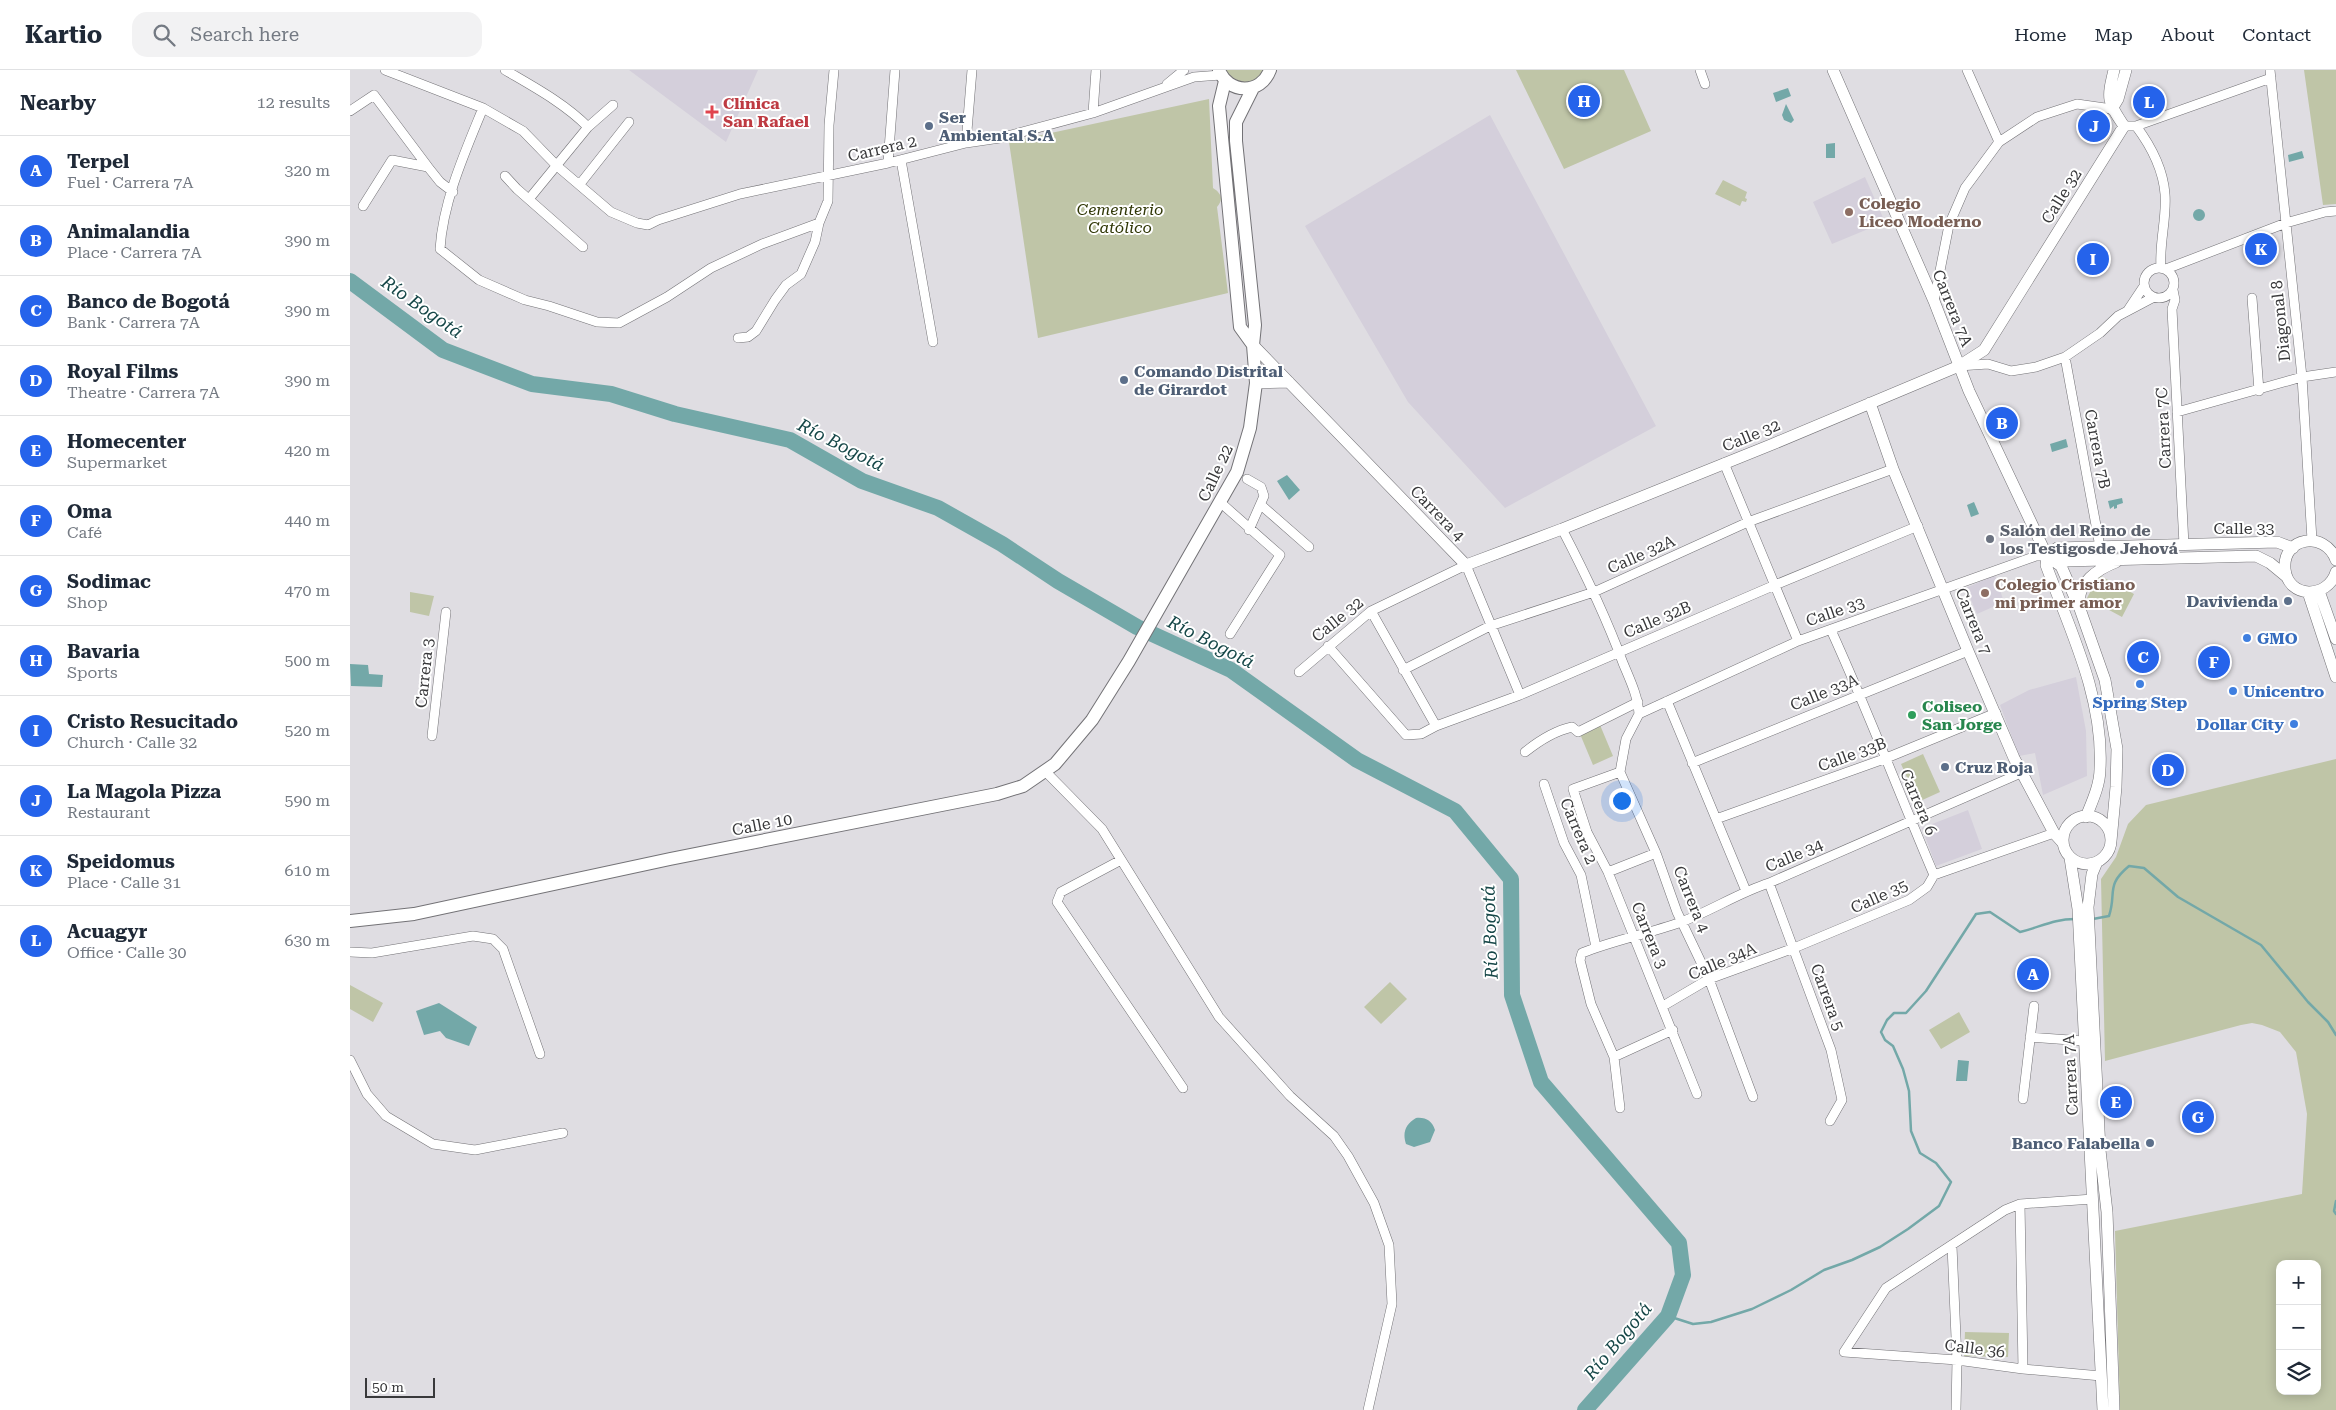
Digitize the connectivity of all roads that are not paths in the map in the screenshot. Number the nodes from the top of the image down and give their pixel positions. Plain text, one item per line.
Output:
1 (385, 70) edge
2 (505, 70) edge
3 (834, 70) edge
4 (895, 70) edge
5 (972, 70) edge
6 (1096, 70) edge
7 (1184, 70) edge
8 (1270, 70) edge
9 (1700, 70) edge
10 (1833, 70) edge
11 (1967, 70) edge
12 (2114, 70) edge
13 (2126, 70) edge
14 (2271, 74) edge
15 (1221, 75) edge
16 (1705, 84) dead end
17 (1163, 87) junction
18 (1253, 88) junction
19 (613, 105) dead end
20 (483, 108) junction
21 (2112, 109) junction
22 (350, 111) edge
23 (1094, 113) junction
24 (629, 122) dead end
25 (2130, 126) junction
26 (588, 127) junction
27 (1999, 142) junction
28 (966, 143) junction
29 (900, 160) junction
30 (888, 163) junction
31 (557, 166) junction
32 (428, 167) junction
33 (829, 175) junction
34 (505, 176) dead end
35 (580, 184) junction
36 (453, 192) junction
37 (529, 199) junction
38 (363, 206) dead end
39 (2336, 211) edge
40 (819, 223) junction
41 (2286, 223) junction
42 (583, 247) dead end
43 (2160, 247) junction
44 (2185, 262) junction
45 (2164, 268) junction
46 (2147, 274) junction
47 (2173, 285) junction
48 (2144, 286) junction
49 (2159, 297) junction
50 (2252, 298) dead end
51 (1934, 301) junction
52 (2172, 309) junction
53 (2128, 310) junction
54 (738, 338) dead end
55 (932, 342) dead end
56 (1254, 345) junction
57 (2065, 357) junction
58 (1959, 366) junction
59 (2336, 372) edge
60 (2302, 377) junction
61 (1289, 382) junction
62 (1256, 383) junction
63 (2259, 390) junction
64 (1870, 403) junction
65 (2177, 412) junction
66 (1724, 464) junction
67 (1893, 469) junction
68 (1247, 479) dead end
69 (1221, 503) junction
70 (1261, 505) junction
71 (1748, 522) junction
72 (1918, 526) junction
73 (1562, 529) junction
74 (1249, 530) junction
75 (2312, 540) junction
76 (2184, 545) junction
77 (1309, 547) dead end
78 (2100, 547) junction
79 (2293, 548) junction
80 (2047, 556) junction
81 (2121, 559) junction
82 (2336, 560) edge
83 (1466, 565) junction
84 (2336, 574) edge
85 (2287, 577) junction
86 (1775, 585) junction
87 (1944, 590) junction
88 (1594, 592) junction
89 (2314, 592) junction
90 (1371, 611) junction
91 (446, 612) dead end
92 (2082, 614) junction
93 (1490, 626) junction
94 (1832, 630) junction
95 (1230, 634) dead end
96 (2336, 639) edge
97 (1798, 641) junction
98 (1328, 646) junction
99 (1619, 651) junction
100 (1968, 651) junction
101 (1128, 663) joint
102 (1403, 670) junction
103 (1299, 672) dead end
104 (2336, 677) edge
105 (1860, 693) junction
106 (1520, 695) junction
107 (1667, 701) junction
108 (1638, 702) junction
109 (1996, 713) junction
110 (1639, 714) junction
111 (1436, 726) junction
112 (432, 736) dead end
113 (1524, 752) dead end
114 (1884, 759) junction
115 (1692, 763) junction
116 (1045, 771) junction
117 (1620, 772) junction
118 (2021, 773) junction
119 (1544, 784) dead end
120 (2086, 816) junction
121 (1716, 819) junction
122 (1911, 822) junction
123 (2054, 833) junction
124 (2111, 841) junction
125 (2063, 843) junction
126 (1656, 853) junction
127 (2070, 858) junction
128 (1121, 860) junction
129 (2097, 862) junction
130 (1608, 872) junction
131 (1934, 875) junction
132 (1769, 884) junction
133 (1746, 891) junction
134 (2083, 908) junction
135 (350, 921) edge
136 (1682, 922) junction
137 (2084, 933) junction
138 (1634, 936) junction
139 (1596, 948) junction
140 (1794, 948) junction
141 (350, 952) edge
142 (1709, 979) junction
143 (1662, 1006) junction
144 (2034, 1006) dead end
145 (1673, 1030) junction
146 (2030, 1037) junction
147 (2084, 1041) junction
148 (540, 1054) dead end
149 (1614, 1057) junction
150 (350, 1060) edge
151 (1183, 1088) dead end
152 (1697, 1094) dead end
153 (1753, 1097) dead end
154 (2023, 1099) dead end
155 (1620, 1108) dead end
156 (1830, 1121) dead end
157 (563, 1133) dead end
158 (2092, 1199) junction
159 (2020, 1204) junction
160 (1952, 1246) junction
161 (1956, 1360) junction
162 (2023, 1369) junction
163 (2101, 1376) junction
164 (1368, 1410) edge
165 (1956, 1410) edge
166 (2103, 1410) edge
167 (2114, 1410) edge

1 - 20 street
2 - 26 street
3 - 33 street
4 - 30 street
5 - 28 street
6 - 23 street
7 - 17 street, Carrera 2
8 - 18 main road, Calle 22
9 - 16 street
10 - 51 street, Carrera 7A
11 - 27 street
12 - 21 street
13 - 21 street
14 - 25 street
14 - 41 street, Diagonal 8
15 - 17 street, Carrera 2
15 - 18 main road
15 - 56 main road
17 - 23 street, Carrera 2
18 - 56 main road, Calle 22
19 - 26 street
20 - 31 street
20 - 36 street
21 - 25 street
21 - 27 street
22 - 32 street
23 - 28 street, Carrera 2
24 - 35 street
25 - 43 street
25 - 58 street, Calle 32
26 - 31 street
27 - 51 street
28 - 29 street, Carrera 2
29 - 30 street, Carrera 2
29 - 55 street
30 - 33 street, Carrera 2
31 - 35 street
31 - 37 street
32 - 36 street
32 - 38 street
33 - 35 street, Carrera 2
33 - 40 street
34 - 37 street
36 - 40 street
37 - 42 street
39 - 41 street
40 - 54 street
41 - 44 street
41 - 60 street, Diagonal 8
43 - 45 street
43 - 46 street
44 - 45 street
44 - 47 street
45 - 46 street
45 - 47 street
46 - 48 street
47 - 49 street
47 - 52 street, Carrera 7C
48 - 49 street
48 - 53 street
49 - 52 street
49 - 53 street
50 - 63 street
51 - 58 street, Carrera 7A
52 - 65 street, Carrera 7C
53 - 57 street
56 - 61 street, Carrera 4
56 - 62 main road, Calle 22
57 - 58 street
57 - 78 street, Carrera 7B
58 - 64 street, Calle 32
58 - 80 street, Carrera 7A
59 - 60 street
60 - 63 street
60 - 75 street, Diagonal 8
61 - 62 street
61 - 83 street, Carrera 4
62 - 69 main road, Calle 22
63 - 65 street
64 - 66 street, Calle 32
64 - 67 street, Carrera 7
65 - 76 street, Carrera 7C
66 - 71 street
66 - 73 street, Calle 32
67 - 71 street, Calle 32A
67 - 72 street, Carrera 7
68 - 70 street
69 - 74 street
69 - 101 main road, Calle 22
70 - 74 street
70 - 77 street
71 - 86 street
71 - 88 street, Calle 32A
72 - 86 street, Calle 32B
72 - 87 street, Carrera 7
73 - 83 street, Calle 32
73 - 88 street
74 - 95 street
75 - 79 street
75 - 82 street
76 - 78 street, Calle 33
76 - 79 street, Calle 33
78 - 80 street, Calle 33
79 - 85 street
80 - 81 street, Calle 33
80 - 87 street, Calle 33
80 - 92 street, Carrera 7A
80 - 120 street, Carrera 7A
81 - 85 street, Calle 33
81 - 92 street
83 - 90 street, Calle 32
83 - 93 street, Carrera 4
84 - 89 street
85 - 89 street, Calle 33
86 - 97 street
86 - 99 street, Calle 32B
87 - 94 street, Calle 33
87 - 100 street, Carrera 7
88 - 93 street, Calle 32A
88 - 99 street
89 - 96 street
89 - 104 street
90 - 98 street, Calle 32
90 - 102 street
91 - 112 street, Carrera 3
92 - 124 street, Carrera 7A
93 - 102 street, Calle 32A
93 - 106 street, Carrera 4
94 - 97 street, Calle 33
94 - 105 street, Carrera 6
97 - 107 street, Calle 33
98 - 103 street, Calle 32
98 - 111 street, Calle 32B
99 - 106 street, Calle 32B
99 - 108 street
100 - 105 street, Calle 33A
100 - 109 street, Carrera 7
101 - 116 main road, Calle 10
102 - 111 street
105 - 114 street, Carrera 6
105 - 115 street, Calle 33A
106 - 111 street, Calle 32B
107 - 110 street, Calle 33
107 - 115 street
108 - 110 street
108 - 113 street
109 - 114 street, Calle 33B
109 - 118 street, Carrera 7
110 - 117 street
114 - 121 street, Calle 33B
114 - 122 street, Carrera 6
115 - 121 street
116 - 128 street
116 - 135 main road, Calle 10
117 - 126 street, Carrera 4
117 - 130 street, Carrera 3
118 - 122 street, Calle 34
118 - 123 street, Carrera 7
119 - 139 street, Carrera 2
120 - 124 street
120 - 125 street
121 - 133 street
122 - 131 street, Carrera 6
122 - 132 street, Calle 34
123 - 125 street, Carrera 7
123 - 131 street
124 - 129 street
125 - 127 street
126 - 130 street
126 - 136 street, Carrera 4
127 - 129 street
127 - 134 street, Carrera 7A
128 - 151 street
128 - 164 street
129 - 134 street, Carrera 7A
130 - 138 street, Carrera 3
131 - 140 street, Calle 35
132 - 133 street, Calle 34
132 - 140 street, Carrera 5
133 - 136 street, Calle 34
134 - 137 street, Carrera 7A
136 - 138 street, Calle 34
136 - 142 street, Carrera 4
137 - 147 street, Carrera 7A
137 - 167 street, Carrera 7A
138 - 139 street, Calle 34
138 - 143 street, Carrera 3
139 - 149 street, Calle 34
140 - 142 street, Calle 34A
140 - 156 street, Carrera 5
141 - 148 street
142 - 143 street, Calle 34A
142 - 153 street, Carrera 4
143 - 145 street, Carrera 3
144 - 146 street
145 - 149 street
145 - 152 street, Carrera 3
146 - 147 street
146 - 154 street
147 - 158 street, Carrera 7A
149 - 155 street
150 - 157 street
158 - 159 street
158 - 163 street, Carrera 7A
159 - 160 street
159 - 162 street
160 - 161 street
160 - 161 street, Calle 36
161 - 162 street, Calle 36
161 - 165 street
162 - 163 street, Calle 36
163 - 166 street, Carrera 7A

